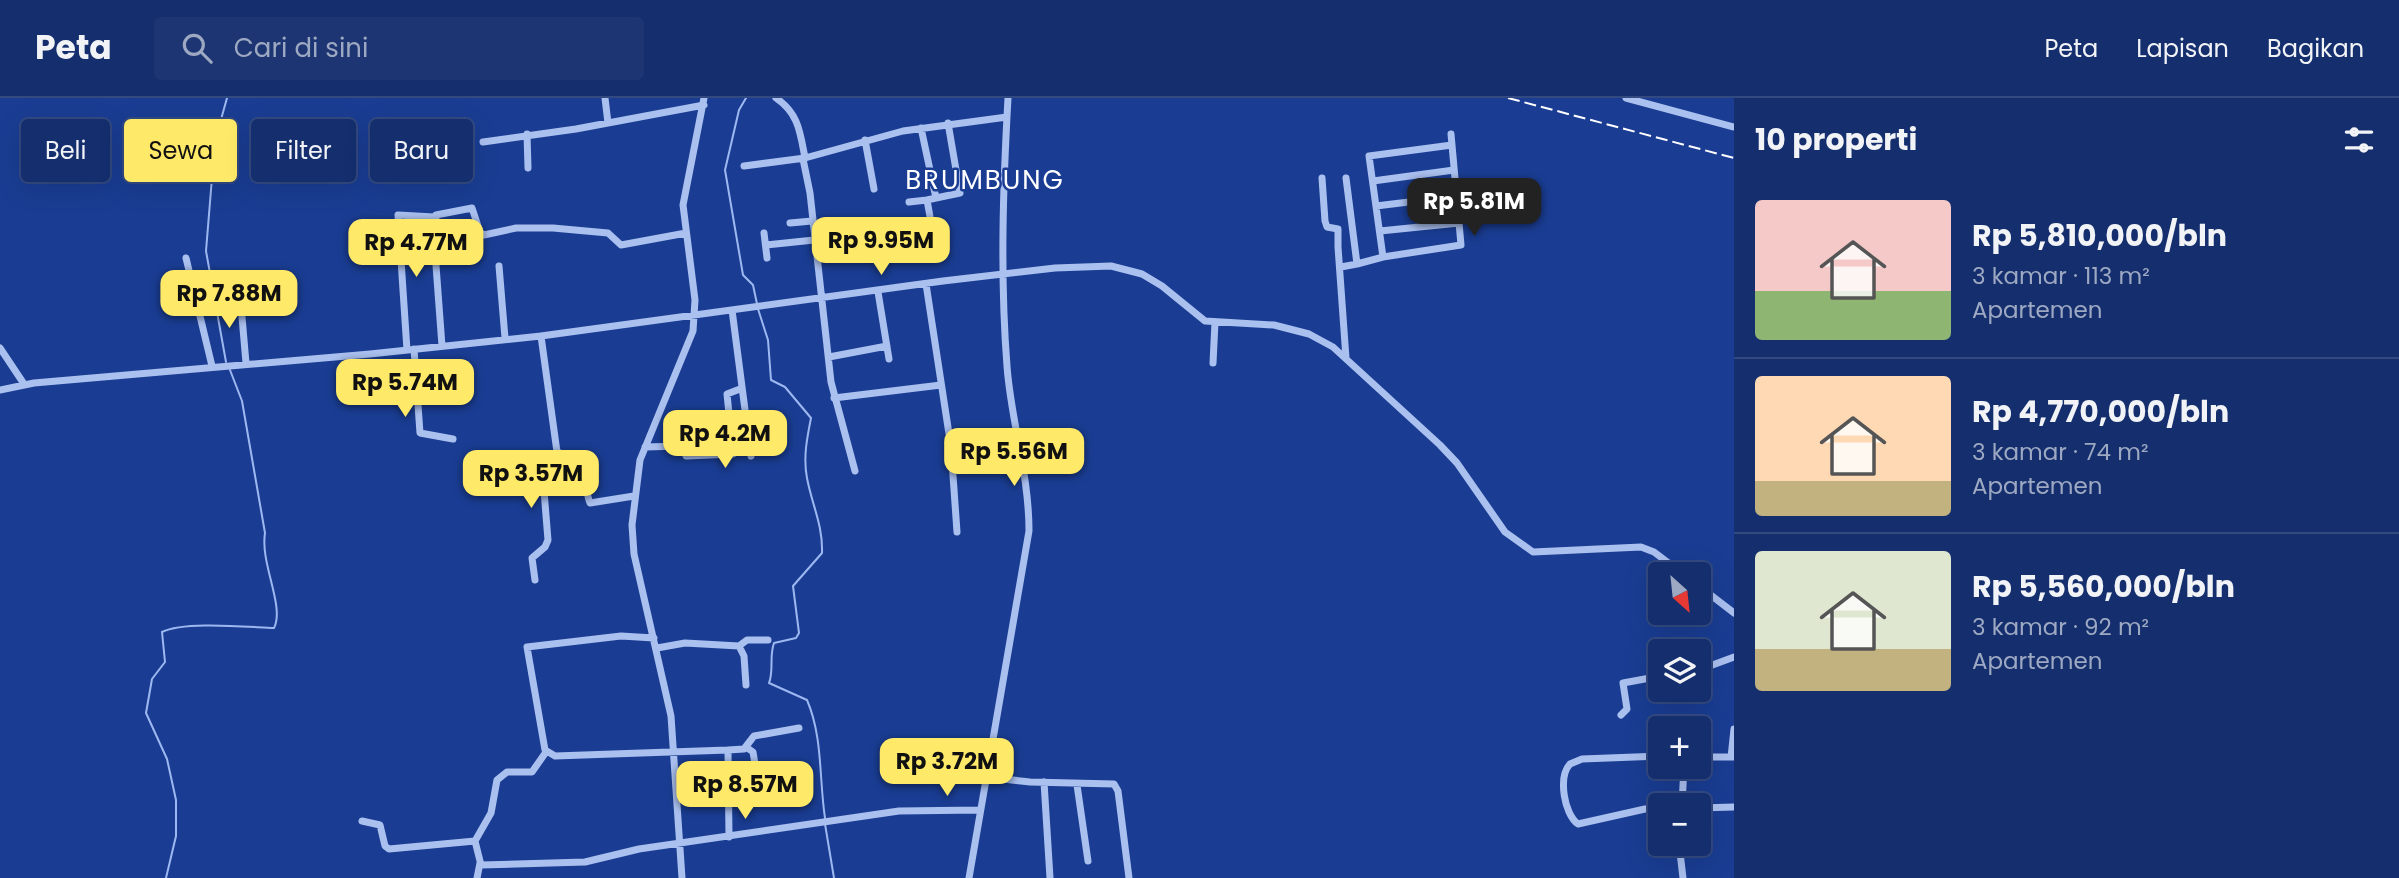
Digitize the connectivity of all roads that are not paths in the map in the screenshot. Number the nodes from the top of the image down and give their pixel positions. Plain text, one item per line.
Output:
1 (605, 98) edge
2 (776, 98) edge
3 (1008, 98) edge
4 (1626, 98) edge
5 (704, 101) edge
6 (1007, 117) junction
7 (608, 123) junction
8 (948, 124) junction
9 (1734, 127) edge
10 (921, 128) junction
11 (527, 134) junction
12 (1451, 134) dead end
13 (865, 140) junction
14 (482, 142) dead end
15 (1452, 145) junction
16 (804, 158) junction
17 (744, 166) dead end
18 (528, 168) dead end
19 (1454, 170) junction
20 (1322, 178) dead end
21 (1346, 178) dead end
22 (1373, 181) junction
23 (874, 189) dead end
24 (1458, 196) junction
25 (936, 198) junction
26 (927, 200) junction
27 (909, 202) dead end
28 (1376, 206) junction
29 (434, 217) junction
30 (812, 221) junction
31 (790, 223) dead end
32 (1459, 223) junction
33 (1380, 231) junction
34 (686, 233) junction
35 (764, 233) dead end
36 (814, 240) junction
37 (766, 245) junction
38 (936, 250) dead end
39 (1383, 257) junction
40 (186, 258) dead end
41 (767, 258) dead end
42 (1357, 264) junction
43 (499, 266) dead end
44 (1341, 267) junction
45 (1004, 275) junction
46 (926, 284) junction
47 (878, 292) junction
48 (240, 294) dead end
49 (822, 298) junction
50 (732, 310) junction
51 (696, 313) junction
52 (1215, 322) junction
53 (541, 336) junction
54 (505, 338) junction
55 (442, 346) junction
56 (887, 346) junction
57 (0, 348) edge
58 (410, 350) junction
59 (829, 357) junction
60 (1346, 358) junction
61 (889, 359) dead end
62 (246, 363) junction
63 (1213, 363) dead end
64 (212, 366) junction
65 (24, 384) junction
66 (941, 385) junction
67 (740, 389) junction
68 (0, 390) edge
69 (834, 398) junction
70 (453, 439) dead end
71 (645, 447) junction
72 (751, 456) dead end
73 (855, 471) dead end
74 (584, 486) junction
75 (634, 496) junction
76 (957, 532) dead end
77 (1667, 562) edge
78 (535, 580) dead end
79 (1712, 596) edge
80 (1734, 613) edge
81 (654, 638) junction
82 (768, 640) dead end
83 (739, 646) junction
84 (657, 648) junction
85 (1734, 657) edge
86 (1711, 666) edge
87 (1648, 678) edge
88 (746, 685) dead end
89 (1621, 715) dead end
90 (799, 728) dead end
91 (1734, 729) edge
92 (746, 747) junction
93 (728, 750) junction
94 (546, 752) junction
95 (675, 752) junction
96 (1648, 757) edge
97 (1711, 757) edge
98 (1732, 757) edge
99 (986, 777) junction
100 (758, 782) dead end
101 (1044, 782) junction
102 (1077, 785) junction
103 (1734, 807) edge
104 (1648, 808) edge
105 (1711, 808) edge
106 (979, 810) junction
107 (362, 821) dead end
108 (729, 837) junction
109 (475, 841) junction
110 (681, 843) junction
111 (1680, 856) edge
112 (1088, 862) dead end
113 (480, 863) junction
114 (477, 878) edge
115 (682, 878) edge
116 (969, 878) edge
117 (1051, 878) edge
118 (1129, 878) edge
119 (1683, 878) edge

1 - 7 street
2 - 16 street
3 - 6 street
4 - 9 street
5 - 7 street
5 - 34 street
6 - 8 street
6 - 45 street
7 - 11 street
8 - 10 street
8 - 25 street
10 - 13 street
10 - 25 street
11 - 14 street
11 - 18 street
12 - 15 street
13 - 16 street
13 - 23 street
15 - 19 street
15 - 22 street
16 - 17 street
16 - 30 street
19 - 22 street
19 - 24 street
20 - 44 street
21 - 42 street
22 - 28 street
24 - 28 street
24 - 32 street
25 - 26 street
26 - 27 street
26 - 38 street
28 - 33 street
29 - 34 street
29 - 55 street
29 - 58 street
30 - 31 street
30 - 36 street
32 - 33 street
32 - 39 street
33 - 39 street
34 - 51 street
35 - 37 street
36 - 37 street
36 - 49 street
37 - 41 street
39 - 42 street
40 - 64 street
42 - 44 street
43 - 54 street
44 - 60 street
45 - 46 street
45 - 52 street
45 - 99 street
46 - 47 street
46 - 66 street
47 - 49 street
47 - 56 street
48 - 62 street
49 - 50 street
49 - 59 street
50 - 51 street
50 - 67 street
51 - 53 street
51 - 71 street
52 - 60 street
52 - 63 street
53 - 54 street
53 - 74 street
54 - 55 street
55 - 58 street
56 - 59 street
56 - 61 street
57 - 65 street
58 - 62 street
58 - 70 street
59 - 69 street
60 - 77 street
62 - 64 street
64 - 65 street
65 - 68 street
66 - 69 street
66 - 76 street
67 - 71 street
67 - 72 street
69 - 73 street
71 - 75 street
74 - 75 street
74 - 78 street
75 - 81 street
79 - 80 street
81 - 84 street
81 - 94 street
82 - 83 street
83 - 84 street
83 - 88 street
84 - 95 street
85 - 86 street
87 - 89 street
90 - 92 street
91 - 98 street
92 - 93 street
92 - 100 street
93 - 95 street
93 - 108 street
94 - 95 street
94 - 109 street
95 - 110 street
96 - 104 street
97 - 98 street
99 - 101 street
99 - 106 street
101 - 102 street
101 - 117 street
102 - 112 street
102 - 118 street
103 - 105 street
106 - 108 street
106 - 116 street
107 - 109 street
108 - 110 street
109 - 113 street
110 - 113 street
110 - 115 street
111 - 119 street
113 - 114 street

